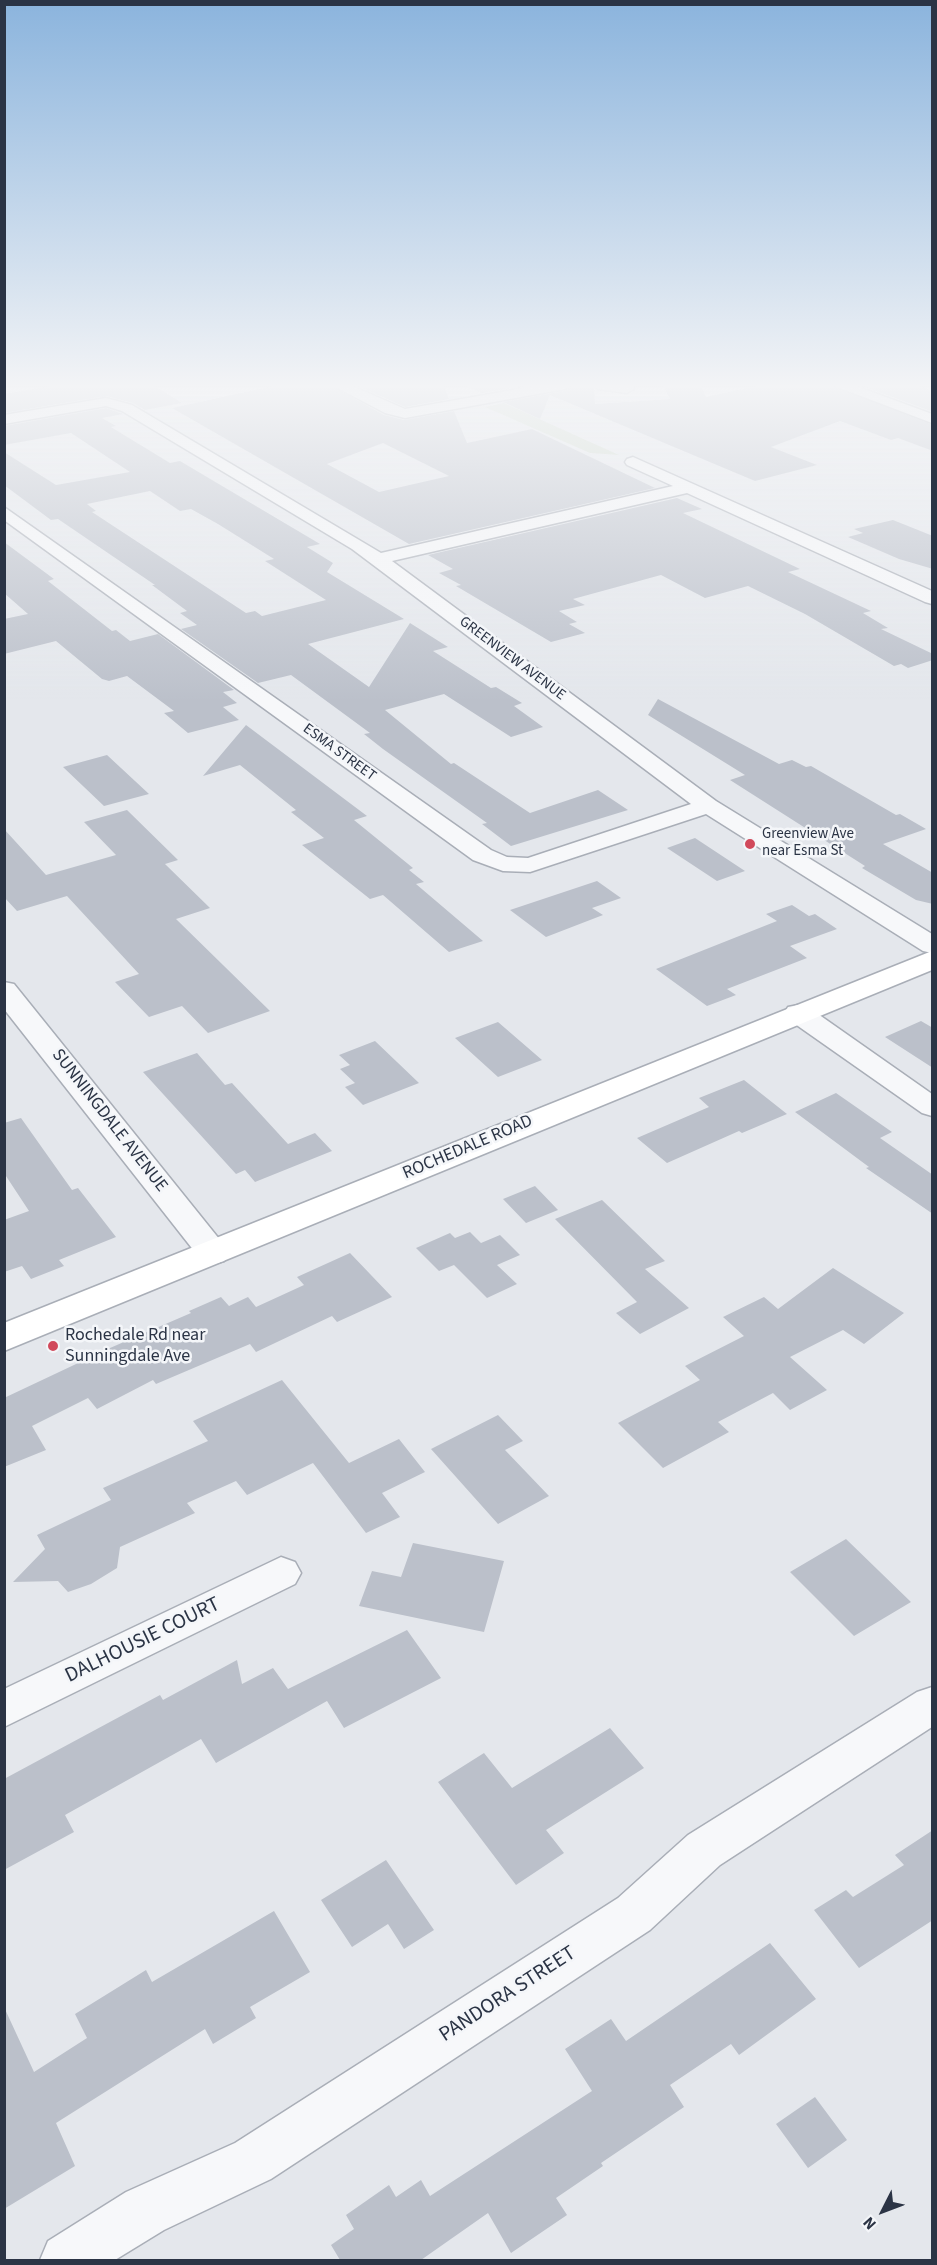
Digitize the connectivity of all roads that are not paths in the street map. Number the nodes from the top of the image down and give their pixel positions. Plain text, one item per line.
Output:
1 (265, 491) edge
2 (675, 491) edge
3 (693, 491) edge
4 (4, 512) edge
5 (379, 559) junction
6 (933, 598) edge
7 (708, 806) junction
8 (933, 945) edge
9 (933, 960) edge
10 (4, 990) edge
11 (798, 1013) junction
12 (933, 1107) edge
13 (213, 1253) junction
14 (4, 1338) edge
15 (281, 1573) dead end
16 (933, 1704) edge
17 (4, 1710) edge
18 (67, 2260) edge

1 - 5 street, GREENVIEW AVENUE
2 - 5 street
3 - 6 street
4 - 7 street, ESMA STREET
5 - 7 street, GREENVIEW AVENUE
7 - 8 street, GREENVIEW AVENUE
9 - 11 main road, ROCHEDALE ROAD
10 - 13 street, SUNNINGDALE AVENUE
11 - 12 street
11 - 13 main road, ROCHEDALE ROAD
13 - 14 main road, ROCHEDALE ROAD
15 - 17 street, DALHOUSIE COURT
16 - 18 street, PANDORA STREET

